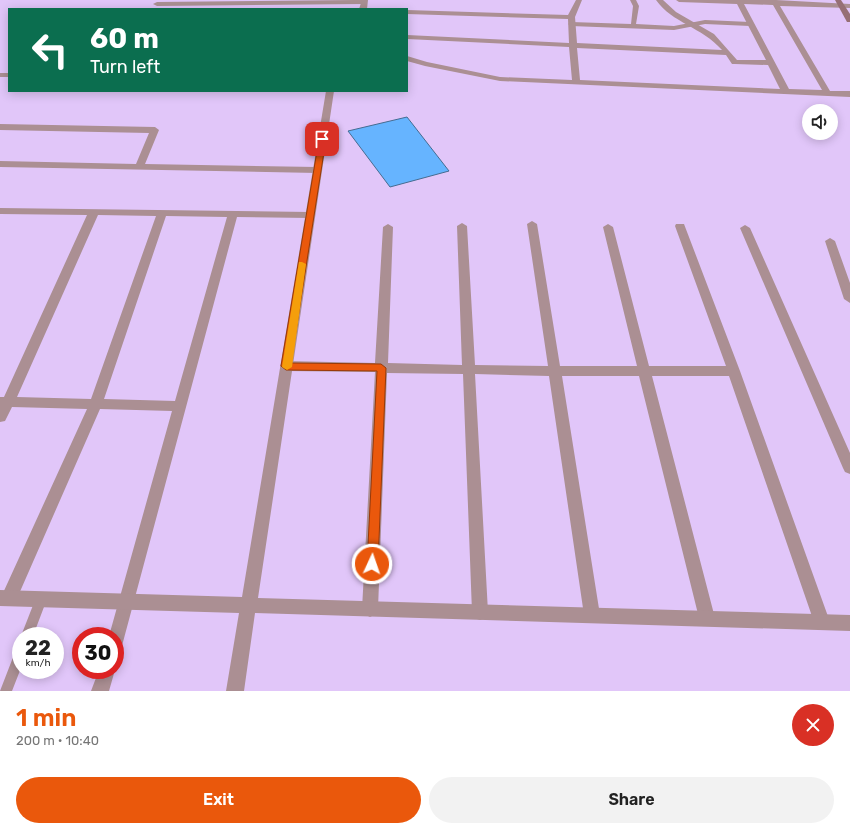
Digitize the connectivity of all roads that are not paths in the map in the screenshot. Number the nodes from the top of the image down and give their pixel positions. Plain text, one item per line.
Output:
1 (579, 0) edge
2 (633, 0) edge
3 (659, 0) edge
4 (679, 0) edge
5 (739, 2) edge
6 (774, 2) edge
7 (840, 3) edge
8 (157, 4) edge
9 (364, 4) edge
10 (850, 6) edge
11 (408, 12) edge
12 (571, 20) junction
13 (850, 20) edge
14 (750, 24) junction
15 (694, 25) junction
16 (633, 26) junction
17 (408, 37) edge
18 (573, 45) junction
19 (728, 53) junction
20 (408, 58) edge
21 (771, 63) junction
22 (576, 83) junction
23 (330, 92) edge
24 (786, 92) junction
25 (828, 94) junction
26 (850, 94) edge
27 (0, 127) edge
28 (0, 164) edge
29 (139, 167) junction
30 (317, 170) junction
31 (0, 211) edge
32 (94, 212) junction
33 (162, 213) junction
34 (233, 214) junction
35 (310, 215) junction
36 (532, 224) dead end
37 (462, 226) dead end
38 (680, 226) dead end
39 (388, 227) dead end
40 (608, 227) dead end
41 (746, 228) dead end
42 (830, 241) dead end
43 (850, 299) edge
44 (286, 366) junction
45 (381, 368) junction
46 (468, 369) junction
47 (554, 371) junction
48 (645, 371) junction
49 (734, 371) junction
50 (4, 402) edge
51 (96, 404) junction
52 (180, 406) junction
53 (0, 417) edge
54 (850, 468) edge
55 (5, 598) edge
56 (41, 600) junction
57 (127, 602) junction
58 (249, 605) junction
59 (370, 609) junction
60 (480, 612) junction
61 (592, 615) junction
62 (707, 618) junction
63 (822, 622) junction
64 (850, 623) edge
65 (30, 627) edge
66 (120, 627) edge
67 (12, 675) edge
68 (103, 679) edge
69 (6, 691) edge
70 (100, 691) edge
71 (234, 691) edge

1 - 12 street
2 - 16 lane
3 - 15 street
4 - 5 street
5 - 6 street
5 - 14 street
6 - 7 street
6 - 25 street
7 - 10 street
7 - 13 main road
8 - 9 street
11 - 12 street
12 - 16 lane
12 - 18 street
14 - 15 lane
14 - 21 street
15 - 16 lane
15 - 19 street
17 - 18 street
18 - 19 street
18 - 22 street
19 - 21 street
20 - 22 street
21 - 24 street
22 - 24 street
23 - 30 street
24 - 25 street
25 - 26 street
27 - 29 street
28 - 29 street
29 - 30 street
30 - 35 street
31 - 32 street
32 - 33 street
32 - 50 street
33 - 34 street
33 - 51 street
34 - 35 street
34 - 52 street
35 - 44 street
36 - 47 street
37 - 46 street
38 - 49 street
39 - 45 street
40 - 48 street
41 - 54 street
42 - 43 street
44 - 45 street
44 - 58 street
45 - 46 street
45 - 59 street
46 - 47 street
46 - 60 street
47 - 48 street
47 - 61 street
48 - 49 street
48 - 62 street
49 - 63 street
50 - 51 street
50 - 53 street
51 - 52 street
51 - 55 street
52 - 57 street
55 - 56 street
56 - 57 street
56 - 65 lane
57 - 58 street
57 - 66 street
58 - 59 street
58 - 71 street
59 - 60 street
60 - 61 street
61 - 62 street
62 - 63 street
63 - 64 street
67 - 69 lane
68 - 70 street

